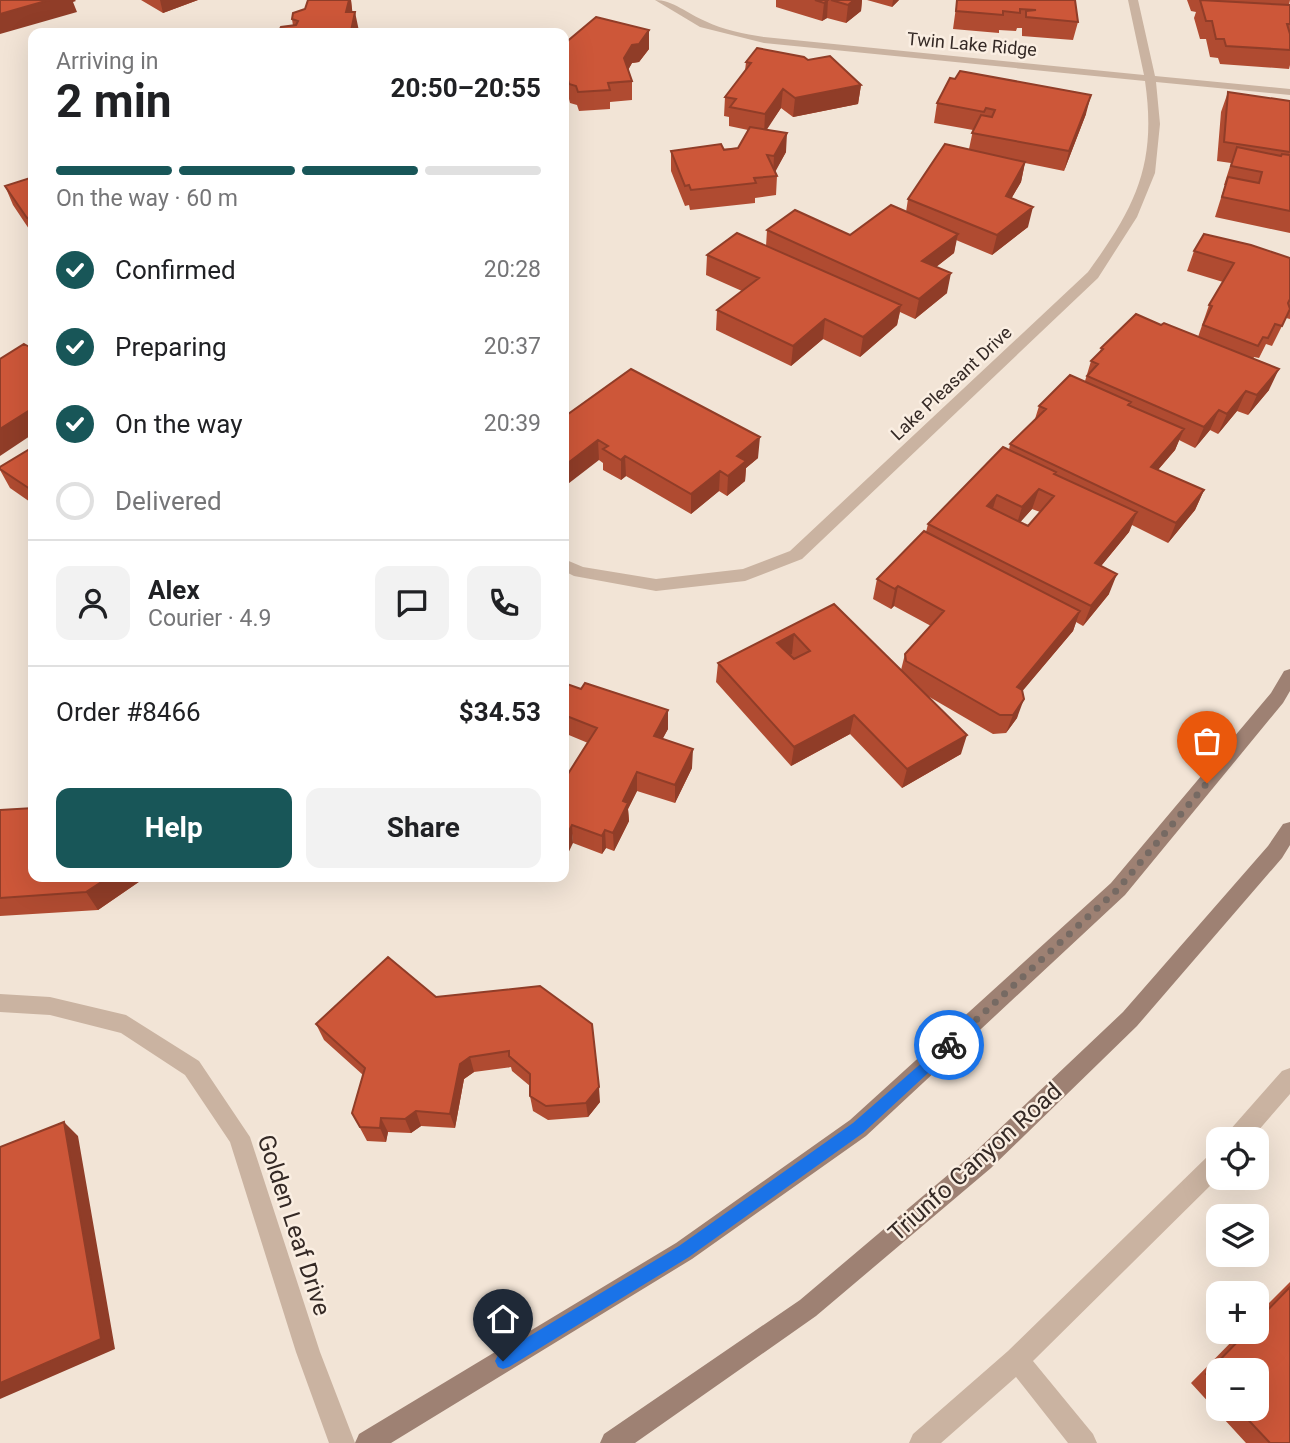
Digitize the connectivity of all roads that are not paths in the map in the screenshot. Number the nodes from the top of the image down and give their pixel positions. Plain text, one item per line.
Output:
1 (660, 0) edge
2 (1133, 0) edge
3 (1149, 79) junction
4 (1290, 92) edge
5 (569, 567) edge
6 (1290, 676) edge
7 (1290, 830) edge
8 (0, 1003) edge
9 (1290, 1078) edge
10 (1247, 1127) edge
11 (1206, 1174) edge
12 (1017, 1360) junction
13 (342, 1443) edge
14 (368, 1443) edge
15 (612, 1443) edge
16 (922, 1443) edge
17 (1084, 1443) edge

1 - 3 street, Twin Lake Ridge
2 - 3 street, Lake Pleasant Drive
3 - 4 street, Twin Lake Ridge
3 - 5 street, Lake Pleasant Drive
6 - 14 street
7 - 15 street, Triunfo Canyon Road
8 - 13 street, Golden Leaf Drive
9 - 10 street
11 - 12 street
12 - 16 street
12 - 17 street

